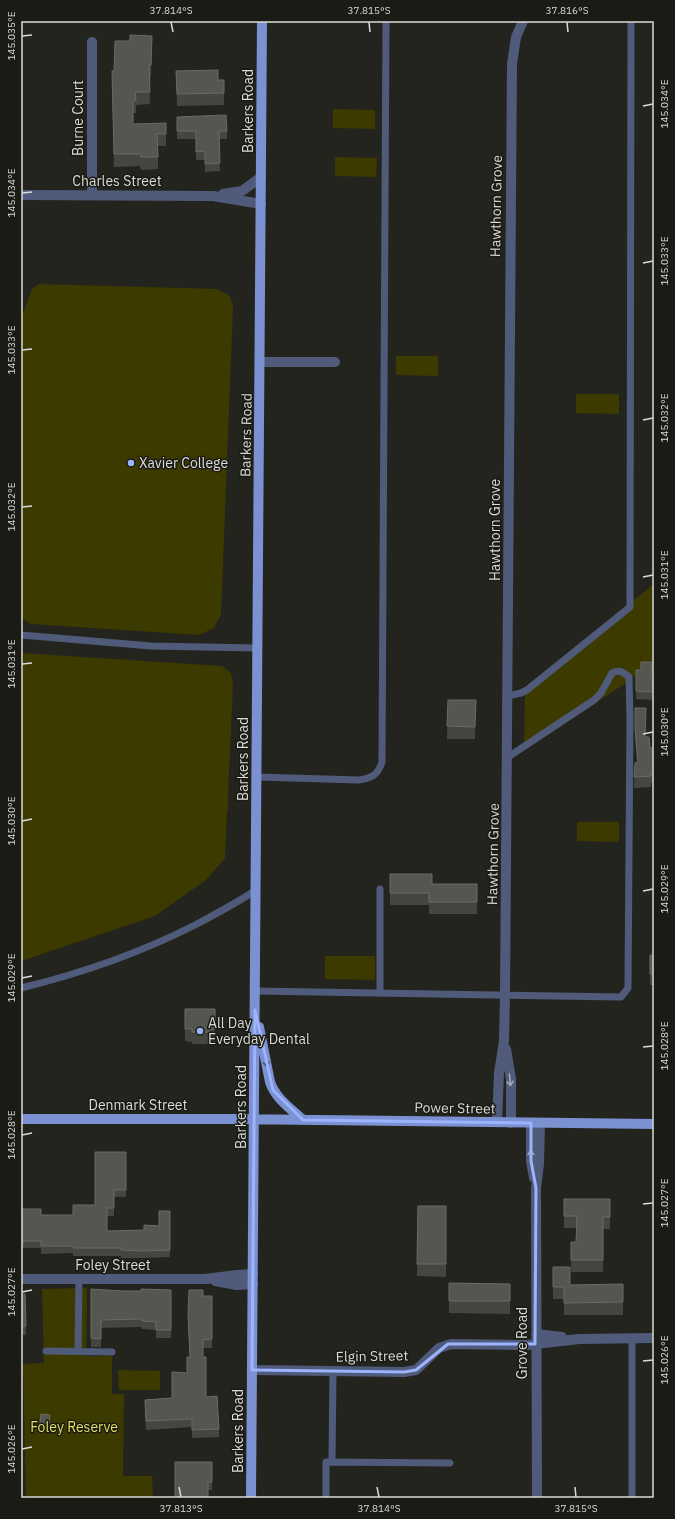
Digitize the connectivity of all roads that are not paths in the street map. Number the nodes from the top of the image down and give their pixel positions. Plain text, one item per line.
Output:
1 (262, 21) edge
2 (386, 21) edge
3 (523, 21) edge
4 (631, 21) edge
5 (92, 42) dead end
6 (262, 177) junction
7 (21, 195) edge
8 (92, 195) junction
9 (213, 196) junction
10 (261, 204) junction
11 (260, 362) junction
12 (335, 362) dead end
13 (21, 634) edge
14 (258, 648) junction
15 (508, 696) junction
16 (508, 757) junction
17 (257, 777) junction
18 (380, 889) dead end
19 (256, 890) junction
20 (21, 988) edge
21 (255, 991) junction
22 (380, 993) junction
23 (505, 995) junction
24 (255, 1010) junction
25 (504, 1041) junction
26 (21, 1119) edge
27 (255, 1119) junction
28 (303, 1120) junction
29 (497, 1122) junction
30 (511, 1123) junction
31 (535, 1123) junction
32 (654, 1124) edge
33 (21, 1279) edge
34 (79, 1279) junction
35 (253, 1279) junction
36 (632, 1338) junction
37 (654, 1338) edge
38 (536, 1339) junction
39 (46, 1351) dead end
40 (78, 1351) junction
41 (112, 1352) dead end
42 (252, 1370) junction
43 (333, 1371) junction
44 (332, 1462) junction
45 (450, 1463) dead end
46 (251, 1498) edge
47 (326, 1498) edge
48 (537, 1498) edge
49 (632, 1498) edge

1 - 6 main road, Barkers Road
2 - 17 lane
3 - 15 street, Hawthorn Grove
4 - 15 lane
5 - 8 street, Burne Court
6 - 9 street, Charles Street
6 - 10 main road, Barkers Road
7 - 8 street, Charles Street
8 - 9 street, Charles Street
9 - 10 street, Charles Street
10 - 11 main road, Barkers Road
11 - 12 street
11 - 14 main road, Barkers Road
13 - 14 lane
14 - 17 main road, Barkers Road
15 - 16 street, Hawthorn Grove
16 - 23 street, Hawthorn Grove
16 - 23 lane
17 - 19 main road, Barkers Road
18 - 22 lane
19 - 20 lane
19 - 21 main road, Barkers Road
21 - 22 lane
21 - 24 main road, Barkers Road
22 - 23 lane
23 - 25 street, Hawthorn Grove
24 - 27 main road, Barkers Road
24 -> 28 main road
25 - 29 street, Hawthorn Grove
25 -> 30 street, Hawthorn Grove
26 - 27 main road, Denmark Street
27 - 28 main road, Power Street
27 - 35 main road, Barkers Road
28 - 29 main road, Power Street
29 - 30 main road, Power Street
30 - 31 main road, Power Street
31 - 32 main road, Power Street
31 - 38 street, Grove Road
33 - 34 street, Foley Street
34 - 35 street, Foley Street
34 - 40 lane
35 - 42 main road, Barkers Road
36 - 37 street, Elgin Street
36 - 38 street, Elgin Street
36 - 49 lane
38 - 43 street, Elgin Street
38 - 48 street, Grove Road
39 - 40 lane
40 - 41 lane
42 - 43 street, Elgin Street
42 - 46 main road, Barkers Road
43 - 44 lane
44 - 45 lane
44 - 47 lane

